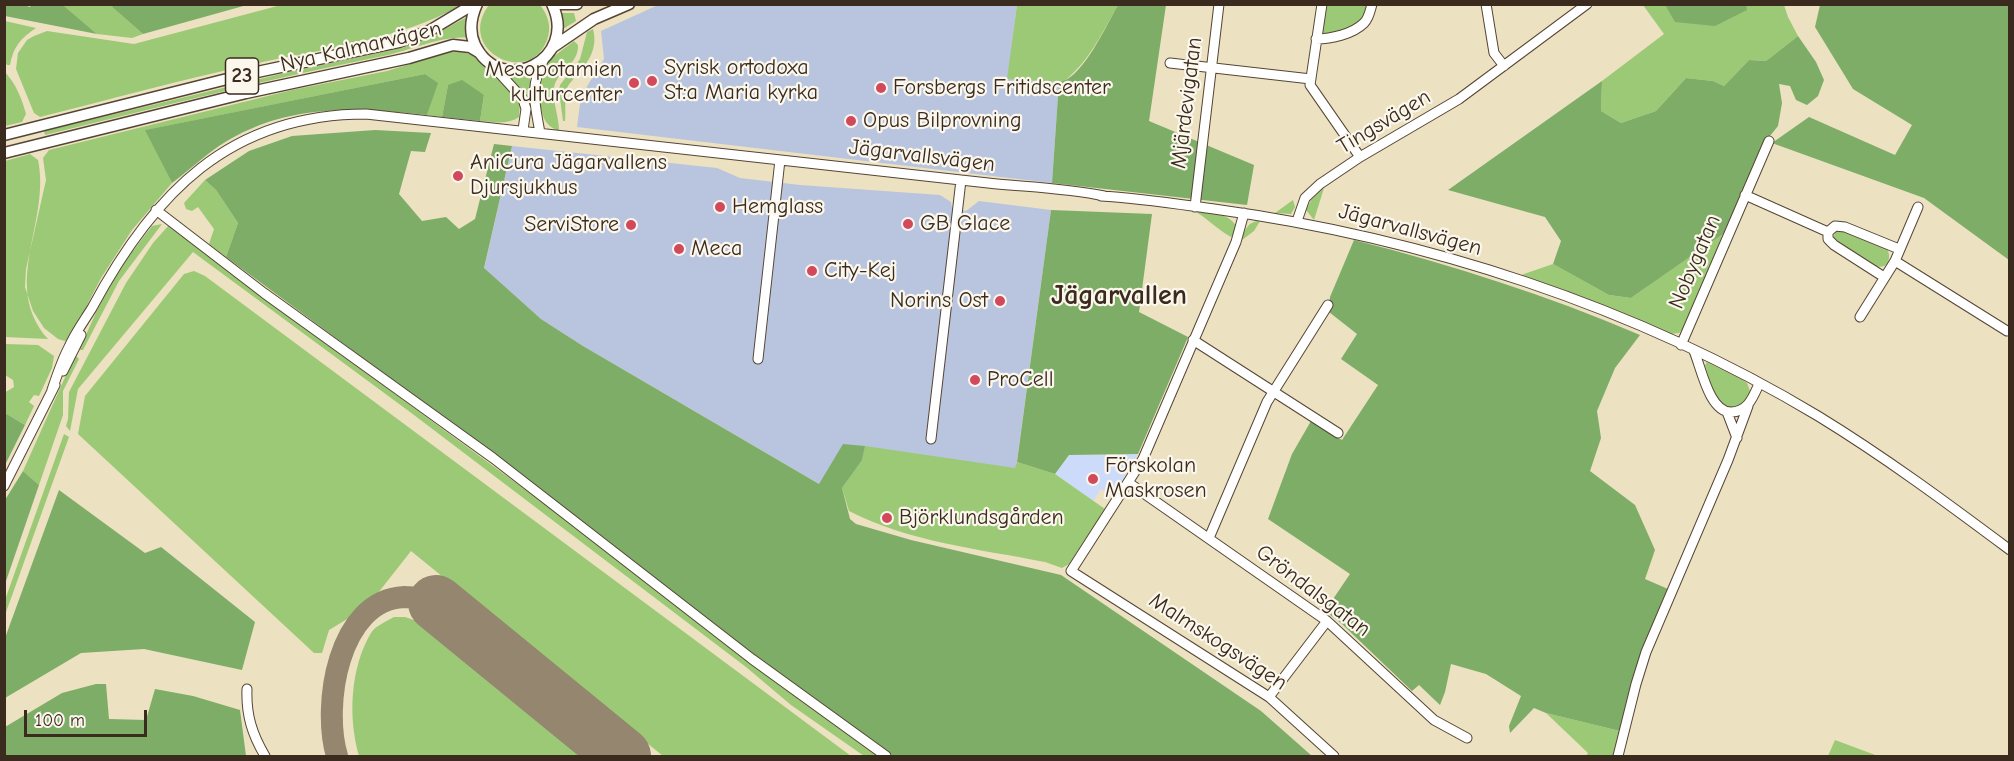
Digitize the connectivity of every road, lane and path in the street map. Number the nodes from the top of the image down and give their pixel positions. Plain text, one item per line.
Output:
1 (476, 4) edge
2 (552, 4) edge
3 (556, 4) edge
4 (577, 4) edge
5 (628, 4) edge
6 (1219, 4) edge
7 (1322, 4) edge
8 (1372, 4) edge
9 (1486, 4) edge
10 (1587, 4) edge
11 (1316, 39) junction
12 (553, 48) junction
13 (480, 53) junction
14 (544, 59) junction
15 (490, 63) junction
16 (1170, 63) dead end
17 (1504, 66) junction
18 (1211, 67) junction
19 (1311, 79) junction
20 (523, 130) junction
21 (540, 132) junction
22 (4, 135) edge
23 (1769, 141) dead end
24 (4, 153) edge
25 (1360, 157) junction
26 (780, 160) junction
27 (961, 180) junction
28 (1745, 195) junction
29 (1194, 207) junction
30 (1918, 207) dead end
31 (156, 210) junction
32 (1244, 213) junction
33 (1297, 221) junction
34 (1828, 232) junction
35 (1899, 249) junction
36 (1894, 261) junction
37 (1884, 277) junction
38 (1329, 305) dead end
39 (1860, 317) dead end
40 (2007, 331) dead end
41 (1193, 340) junction
42 (1681, 345) junction
43 (1694, 351) junction
44 (758, 359) dead end
45 (1759, 384) junction
46 (1272, 391) junction
47 (1748, 406) junction
48 (1727, 412) junction
49 (1338, 433) dead end
50 (1737, 438) junction
51 (932, 439) dead end
52 (1129, 483) junction
53 (4, 486) edge
54 (1209, 538) junction
55 (2010, 550) edge
56 (1328, 621) junction
57 (247, 689) dead end
58 (1269, 697) junction
59 (1467, 738) dead end
60 (265, 756) edge
61 (886, 756) edge
62 (1334, 756) edge
63 (1618, 756) edge

1 - 13 main road, 23
1 - 22 main road, Nya Kalmarvägen / 23
2 - 12 main road
3 - 4 main road
5 - 12 main road
6 - 18 street, Mjärdevigatan
7 - 11 street
8 - 11 street
9 - 17 street
10 - 17 street, Tingsvägen
11 - 19 street
12 - 14 main road
13 - 15 main road, 23
13 - 24 main road, Nya Kalmarvägen / 23
14 - 15 main road
14 - 21 street
15 - 20 street
16 - 18 street
17 - 25 street, Tingsvägen
18 - 19 street
18 - 29 street, Mjärdevigatan
19 - 25 street
20 - 21 street, Jägarvallsvägen
20 - 31 street, Jägarvallsvägen
21 - 26 street, Jägarvallsvägen
23 - 28 street, Nobygatan
25 - 33 street, Tingsvägen
26 - 27 street, Jägarvallsvägen
26 - 44 street
27 - 29 street, Jägarvallsvägen
27 - 51 street
28 - 34 street, Nobygatan
28 - 42 street, Nobygatan
29 - 32 street, Jägarvallsvägen
30 - 35 street
31 - 53 street, Jägarvallsvägen
31 - 61 street
32 - 33 street, Jägarvallsvägen
32 - 41 street
33 - 42 street, Jägarvallsvägen
34 - 35 street, Nobygatan
34 - 37 street, Nobygatan
35 - 36 street
36 - 37 street
36 - 40 street
37 - 39 street
38 - 46 street
41 - 46 street
41 - 52 street
42 - 43 street, Jägarvallsvägen
43 - 45 street, Jägarvallsvägen
43 - 48 street
45 - 47 street
45 - 55 street, Jägarvallsvägen
46 - 49 street
46 - 54 street
47 - 48 street
47 - 50 street
48 - 50 street
50 - 63 street
52 - 54 street, Gröndalsgatan
52 - 58 street, Malmskogsvägen
54 - 56 street, Gröndalsgatan
56 - 58 street
56 - 59 street, Gröndalsgatan
57 - 60 street
58 - 62 street, Malmskogsvägen

